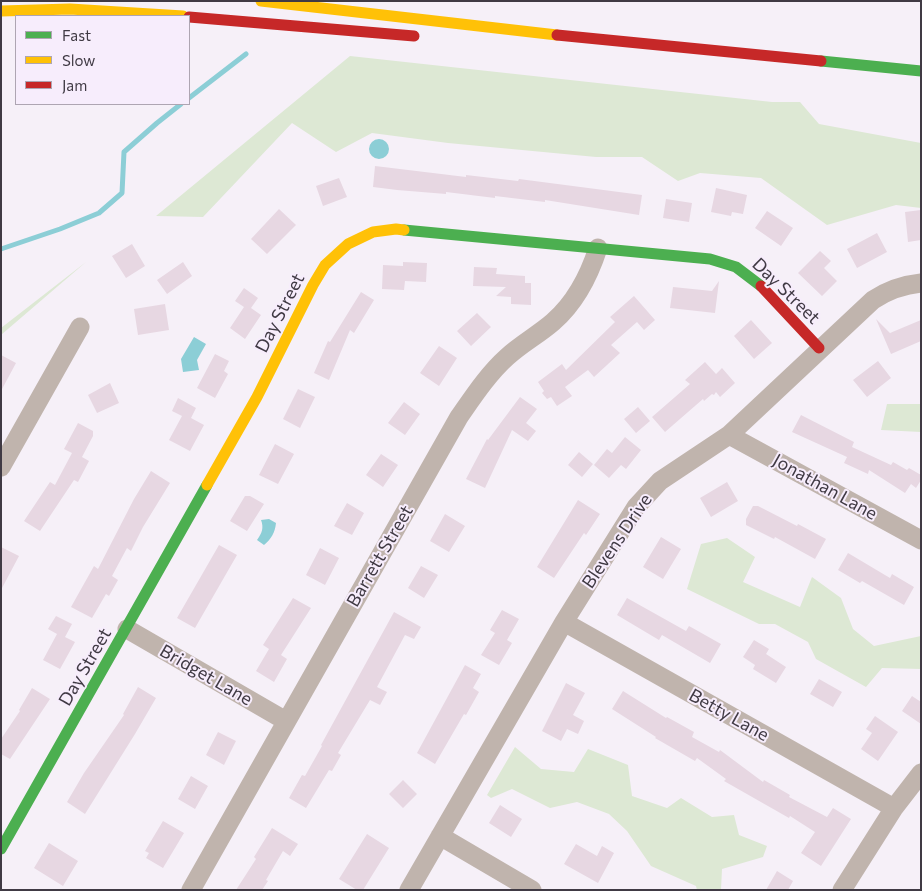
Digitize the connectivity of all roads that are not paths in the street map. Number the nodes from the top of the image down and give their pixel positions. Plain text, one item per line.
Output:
1 (261, 1) edge
2 (1, 12) edge
3 (169, 15) edge
4 (190, 17) edge
5 (550, 34) junction
6 (423, 36) dead end
7 (480, 37) dead end
8 (921, 72) edge
9 (598, 248) junction
10 (921, 283) edge
11 (80, 327) dead end
12 (819, 348) junction
13 (729, 435) junction
14 (1, 466) edge
15 (921, 540) edge
16 (564, 622) junction
17 (126, 629) junction
18 (286, 721) junction
19 (921, 773) edge
20 (894, 808) junction
21 (440, 836) junction
22 (1, 848) edge
23 (191, 890) edge
24 (409, 890) edge
25 (532, 890) edge
26 (842, 890) edge

1 - 5 main road
2 - 3 main road
4 - 6 main road
5 - 7 main road
5 - 8 main road
9 - 12 main road, Day Street
9 - 17 main road, Day Street
9 - 18 street, Barrett Street
10 - 12 street, Blevens Drive
11 - 14 street
12 - 13 street, Blevens Drive
13 - 15 street, Jonathan Lane
13 - 16 street, Blevens Drive
16 - 20 street, Betty Lane
16 - 21 street, Blevens Drive
17 - 18 street, Bridget Lane
17 - 22 main road, Day Street
18 - 23 street, Barrett Street
19 - 20 street
20 - 26 street
21 - 24 street, Blevens Drive
21 - 25 street

